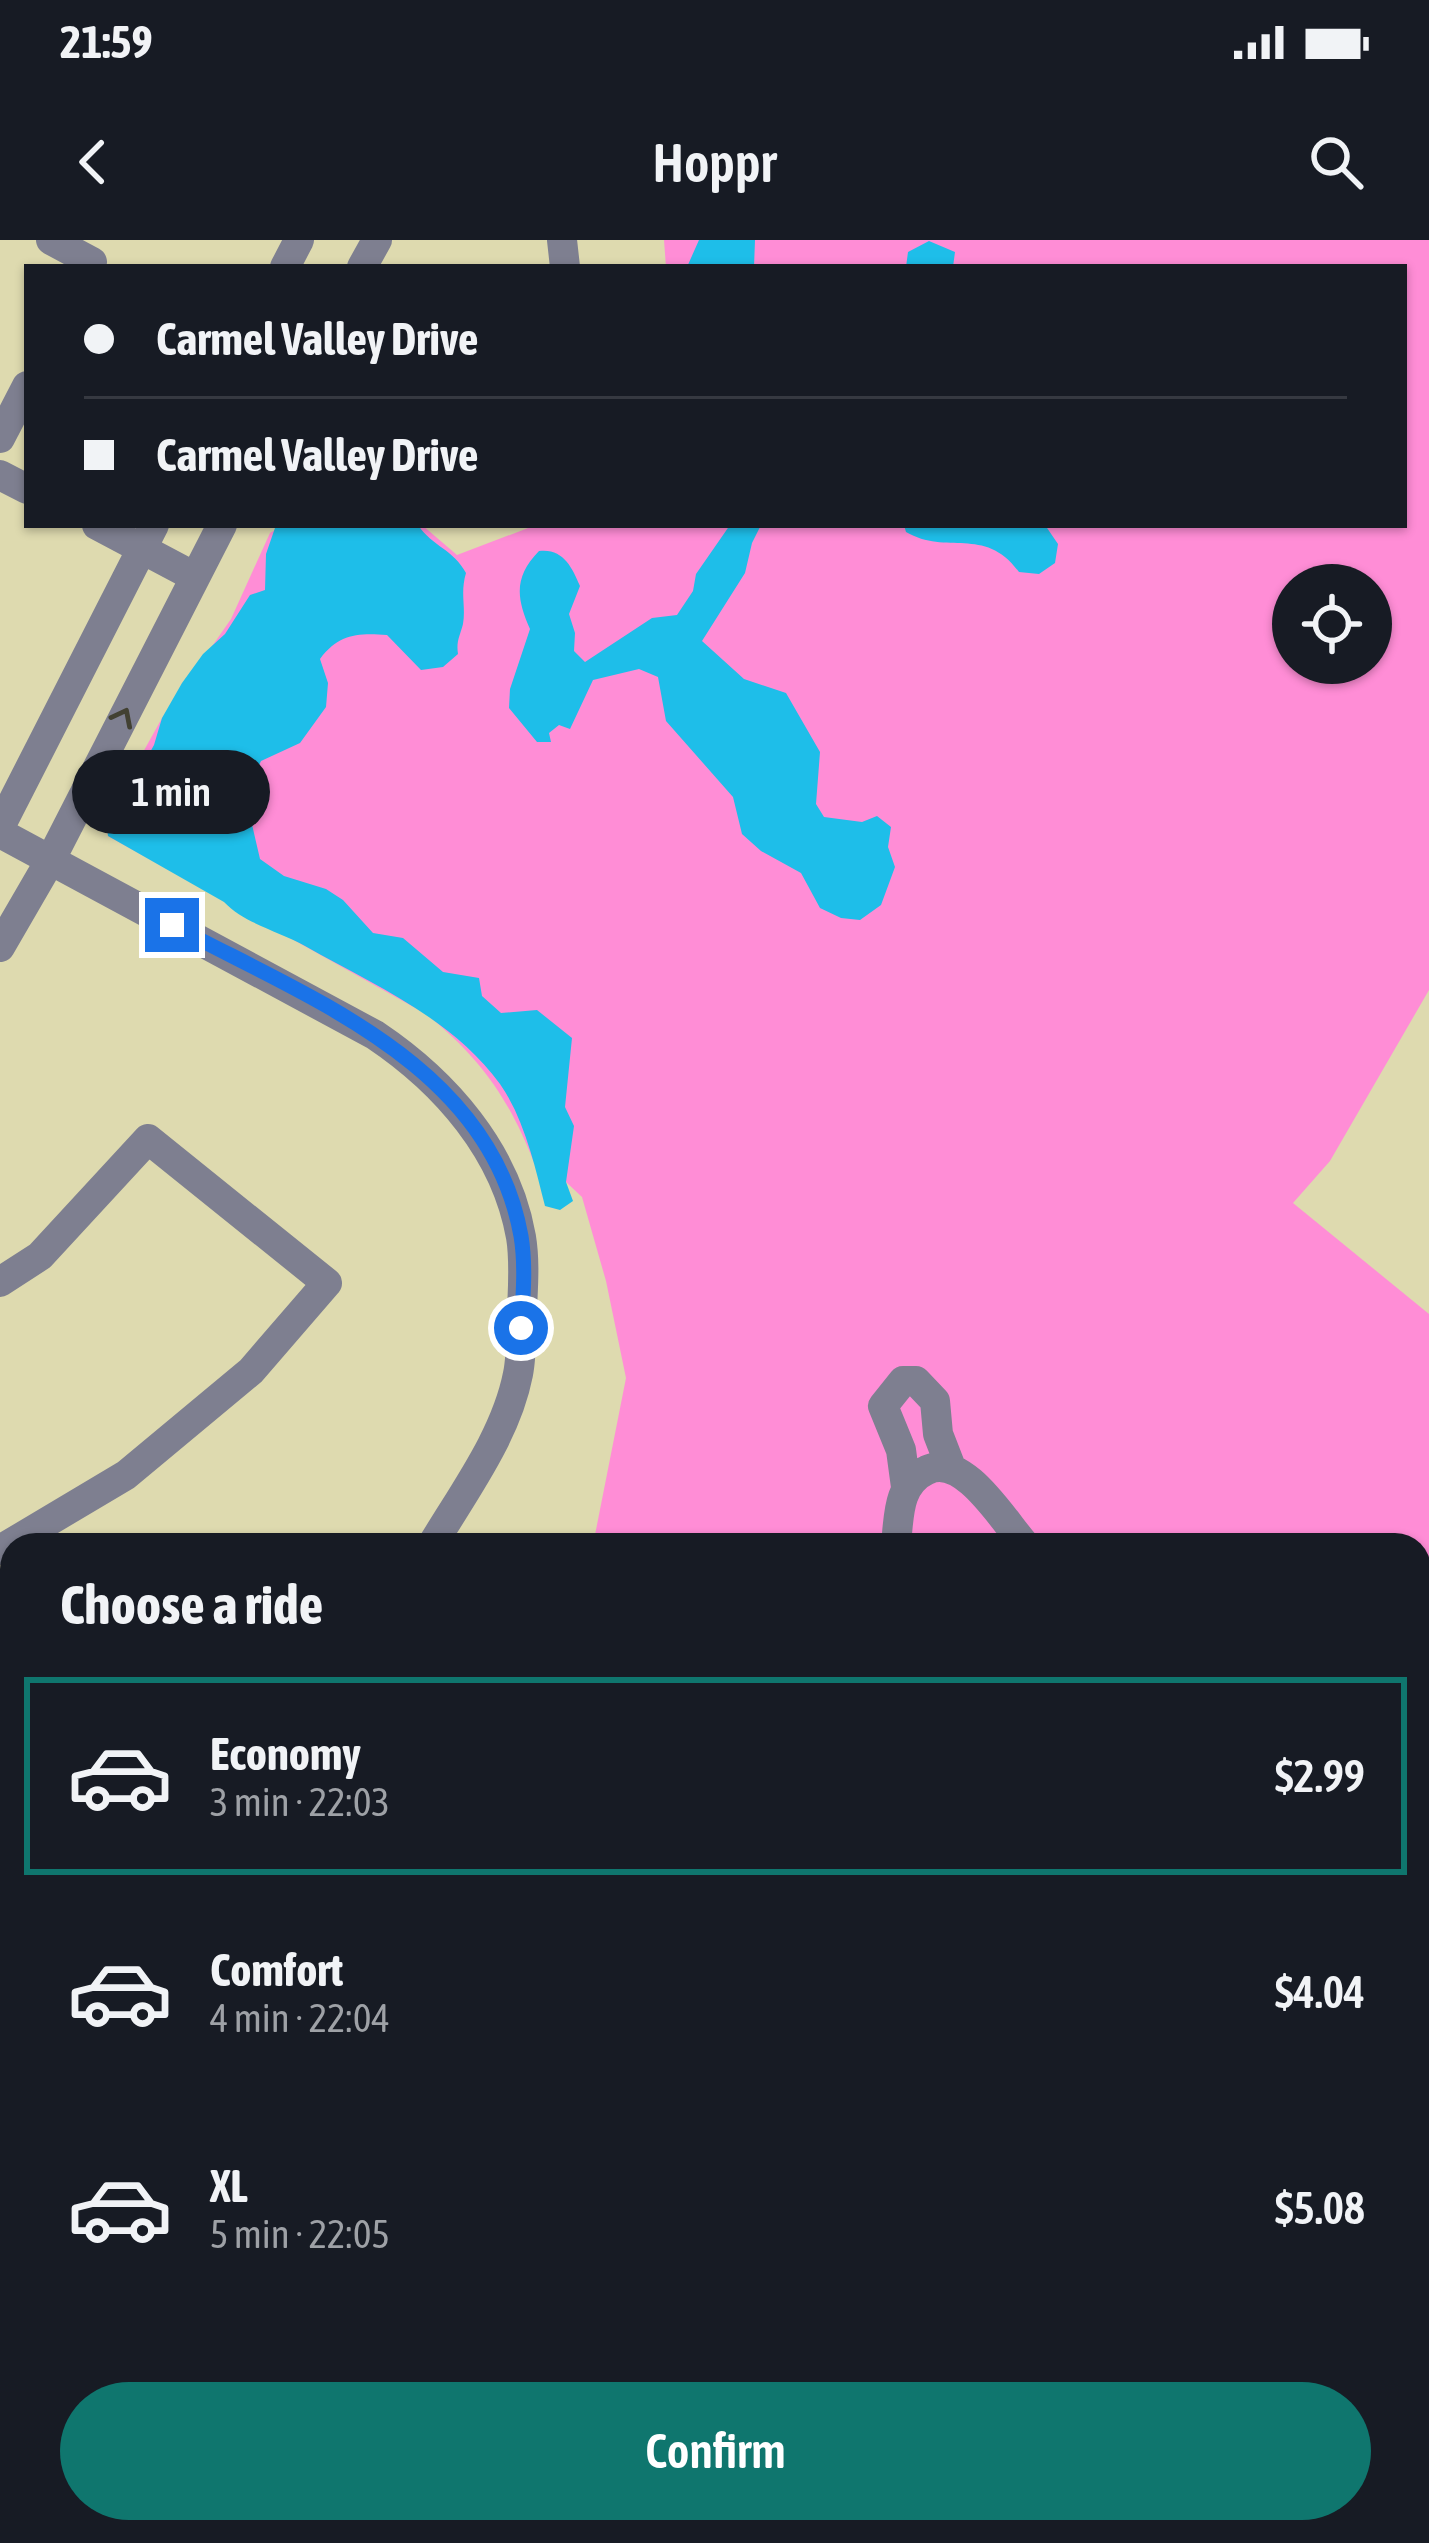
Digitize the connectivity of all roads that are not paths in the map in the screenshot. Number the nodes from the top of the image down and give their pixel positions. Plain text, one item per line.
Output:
1 (51, 240) edge
2 (94, 256) edge
3 (24, 392) edge
4 (0, 438) edge
5 (110, 528) edge
6 (220, 528) edge
7 (149, 537) edge
8 (195, 577) junction
9 (0, 830) edge
10 (51, 859) junction
11 (0, 947) edge
12 (0, 1282) edge
13 (942, 1466) junction
14 (906, 1487) junction
15 (29, 1533) edge
16 (438, 1533) edge
17 (897, 1533) edge
18 (1015, 1533) edge

1 - 2 street
3 - 4 street
5 - 7 street
6 - 8 street
7 - 8 street
7 - 9 street
10 -> 8 street
9 - 10 street
10 - 11 street
10 - 16 street
12 - 15 street
13 - 14 street
13 - 14 street
13 - 18 street
14 - 17 street

